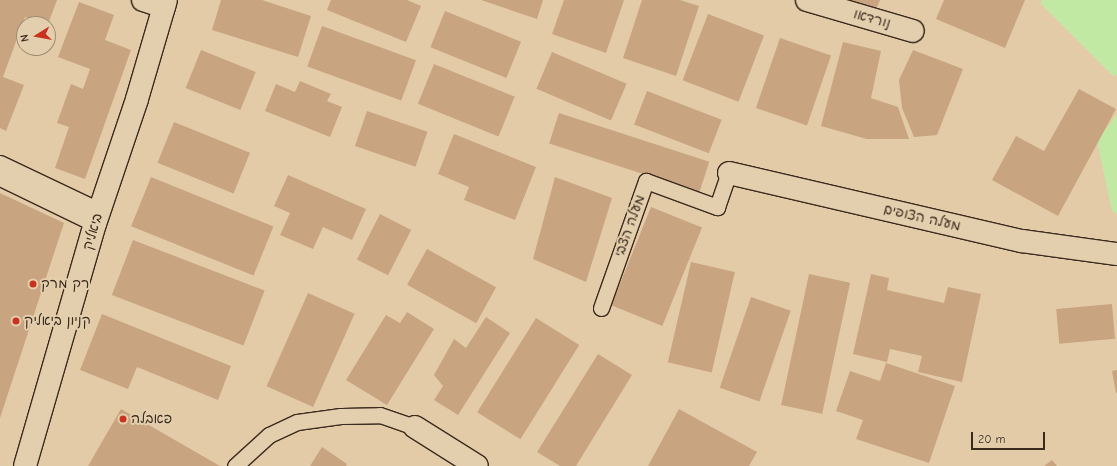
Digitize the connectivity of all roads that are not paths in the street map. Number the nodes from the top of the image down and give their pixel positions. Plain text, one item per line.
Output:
1 (143, 0) edge
2 (807, 0) edge
3 (165, 4) edge
4 (913, 32) dead end
5 (0, 163) edge
6 (729, 173) joint
7 (0, 178) edge
8 (97, 217) junction
9 (1117, 254) edge
10 (601, 308) dead end
11 (415, 427) joint
12 (25, 466) edge
13 (235, 466) edge
14 (477, 466) edge

1 - 3 street
2 - 4 street, נורדאו
3 - 8 street, ביאליק
5 - 8 lane
6 - 9 street, מעלה הצופים
6 - 10 lane, מעלה הצבי
7 - 8 lane
8 - 12 street, ביאליק
11 - 13 lane
11 - 14 street

